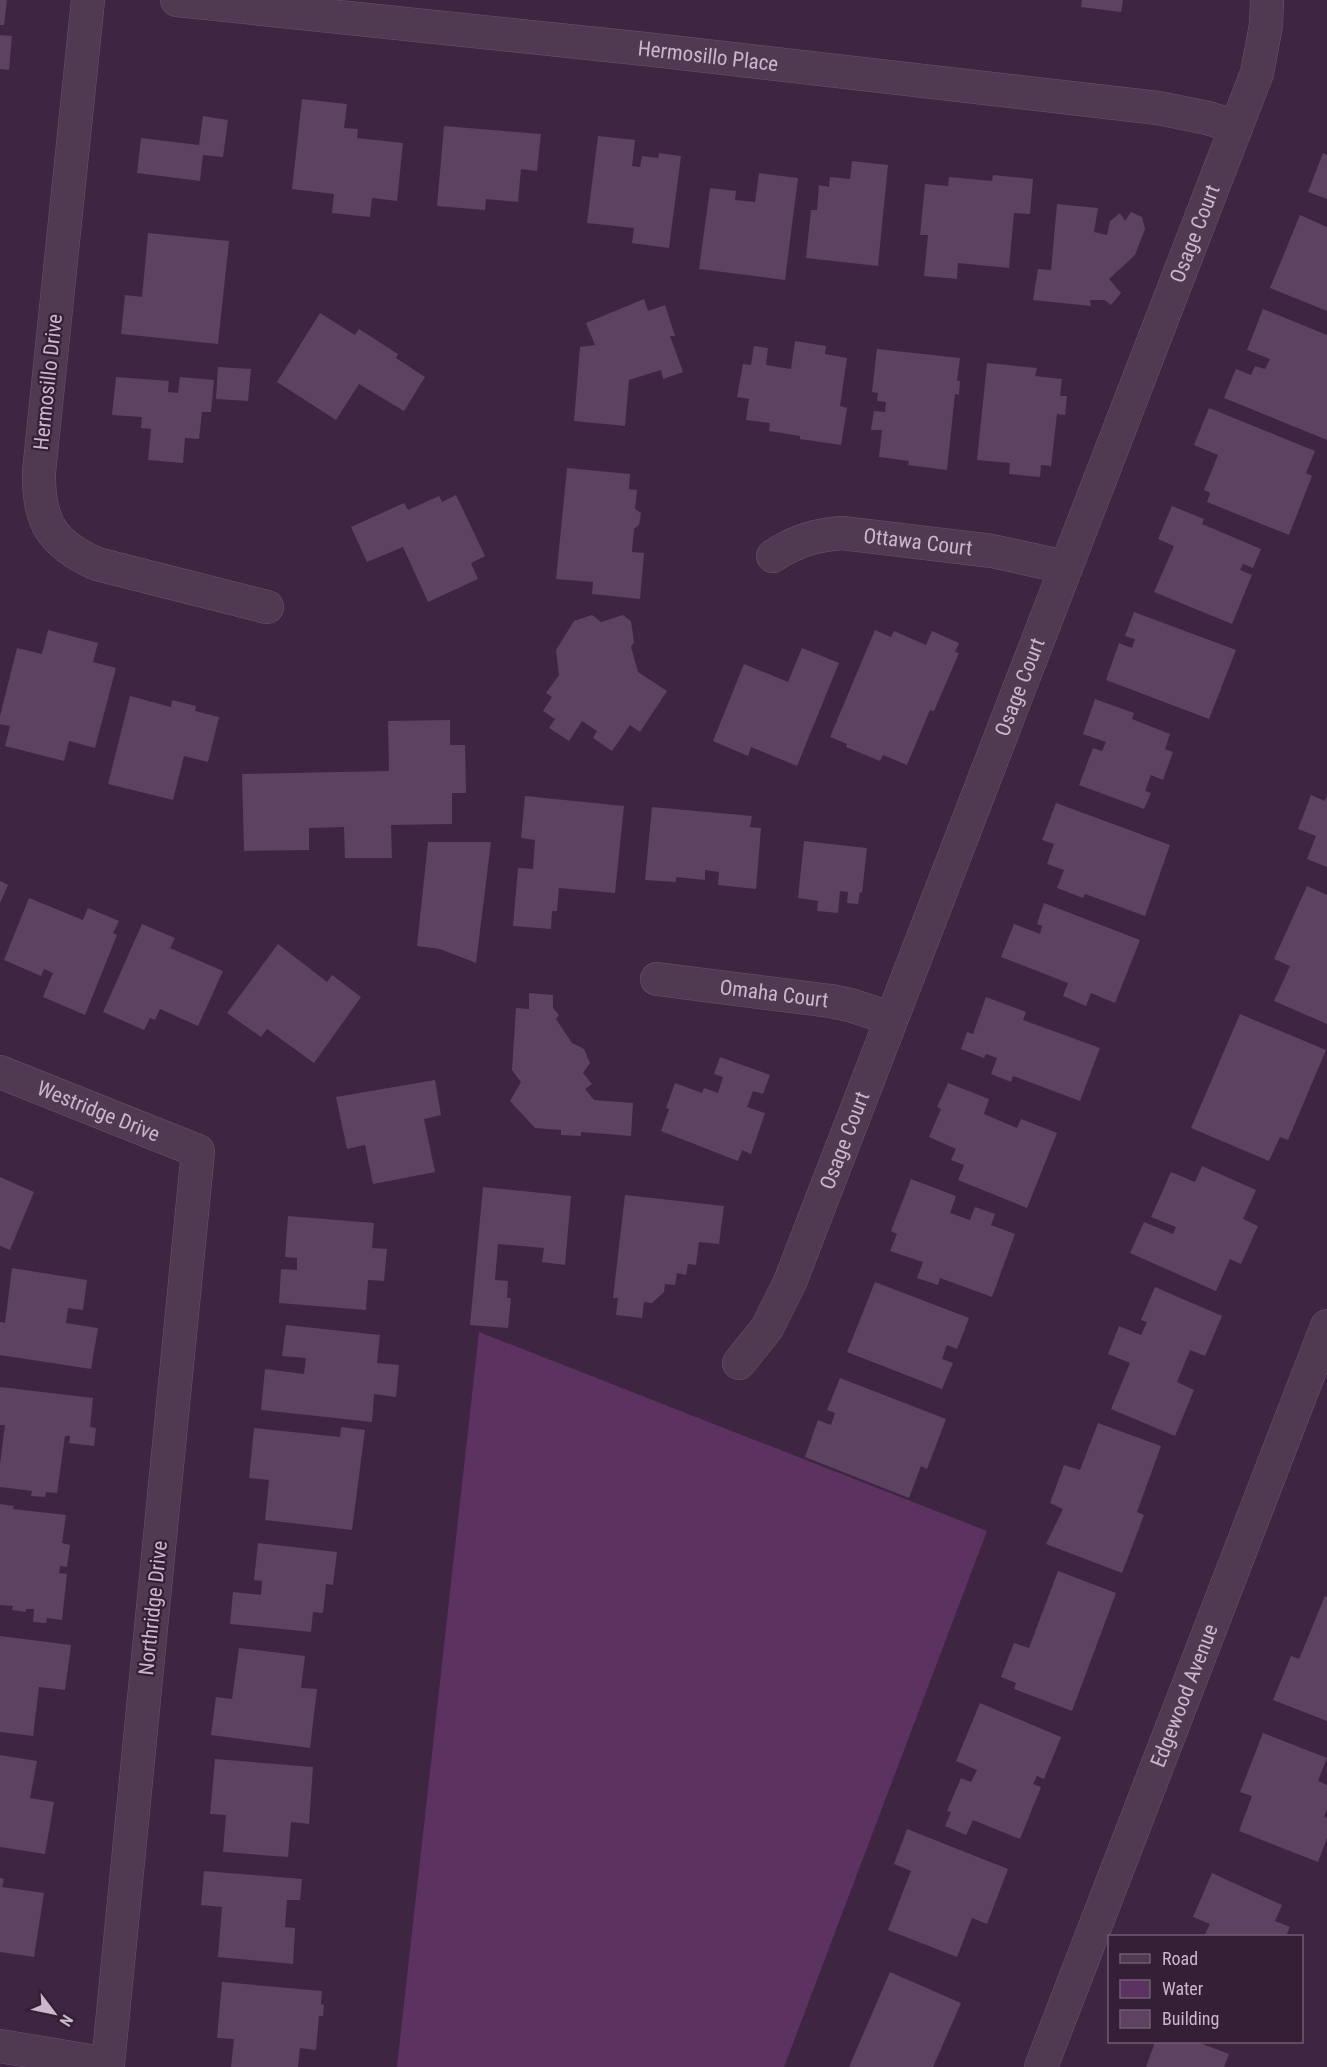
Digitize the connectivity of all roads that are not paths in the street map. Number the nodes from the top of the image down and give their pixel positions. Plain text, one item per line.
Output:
1 (88, 0) edge
2 (177, 0) edge
3 (1267, 0) edge
4 (1236, 127) junction
5 (773, 556) dead end
6 (1065, 567) junction
7 (267, 607) dead end
8 (657, 979) dead end
9 (890, 1018) junction
10 (0, 1072) edge
11 (198, 1151) joint
12 (1327, 1326) edge
13 (739, 1363) dead end
14 (0, 2046) edge
15 (1041, 2067) edge

1 - 7 street, Hermosillo Drive
2 - 4 street, Hermosillo Place
3 - 4 street, Osage Court
4 - 6 street, Osage Court
5 - 6 street, Ottawa Court
6 - 9 street, Osage Court
8 - 9 street, Omaha Court
9 - 13 street, Osage Court
10 - 11 street, Westridge Drive
11 - 14 street, Northridge Drive
12 - 15 street, Edgewood Avenue

